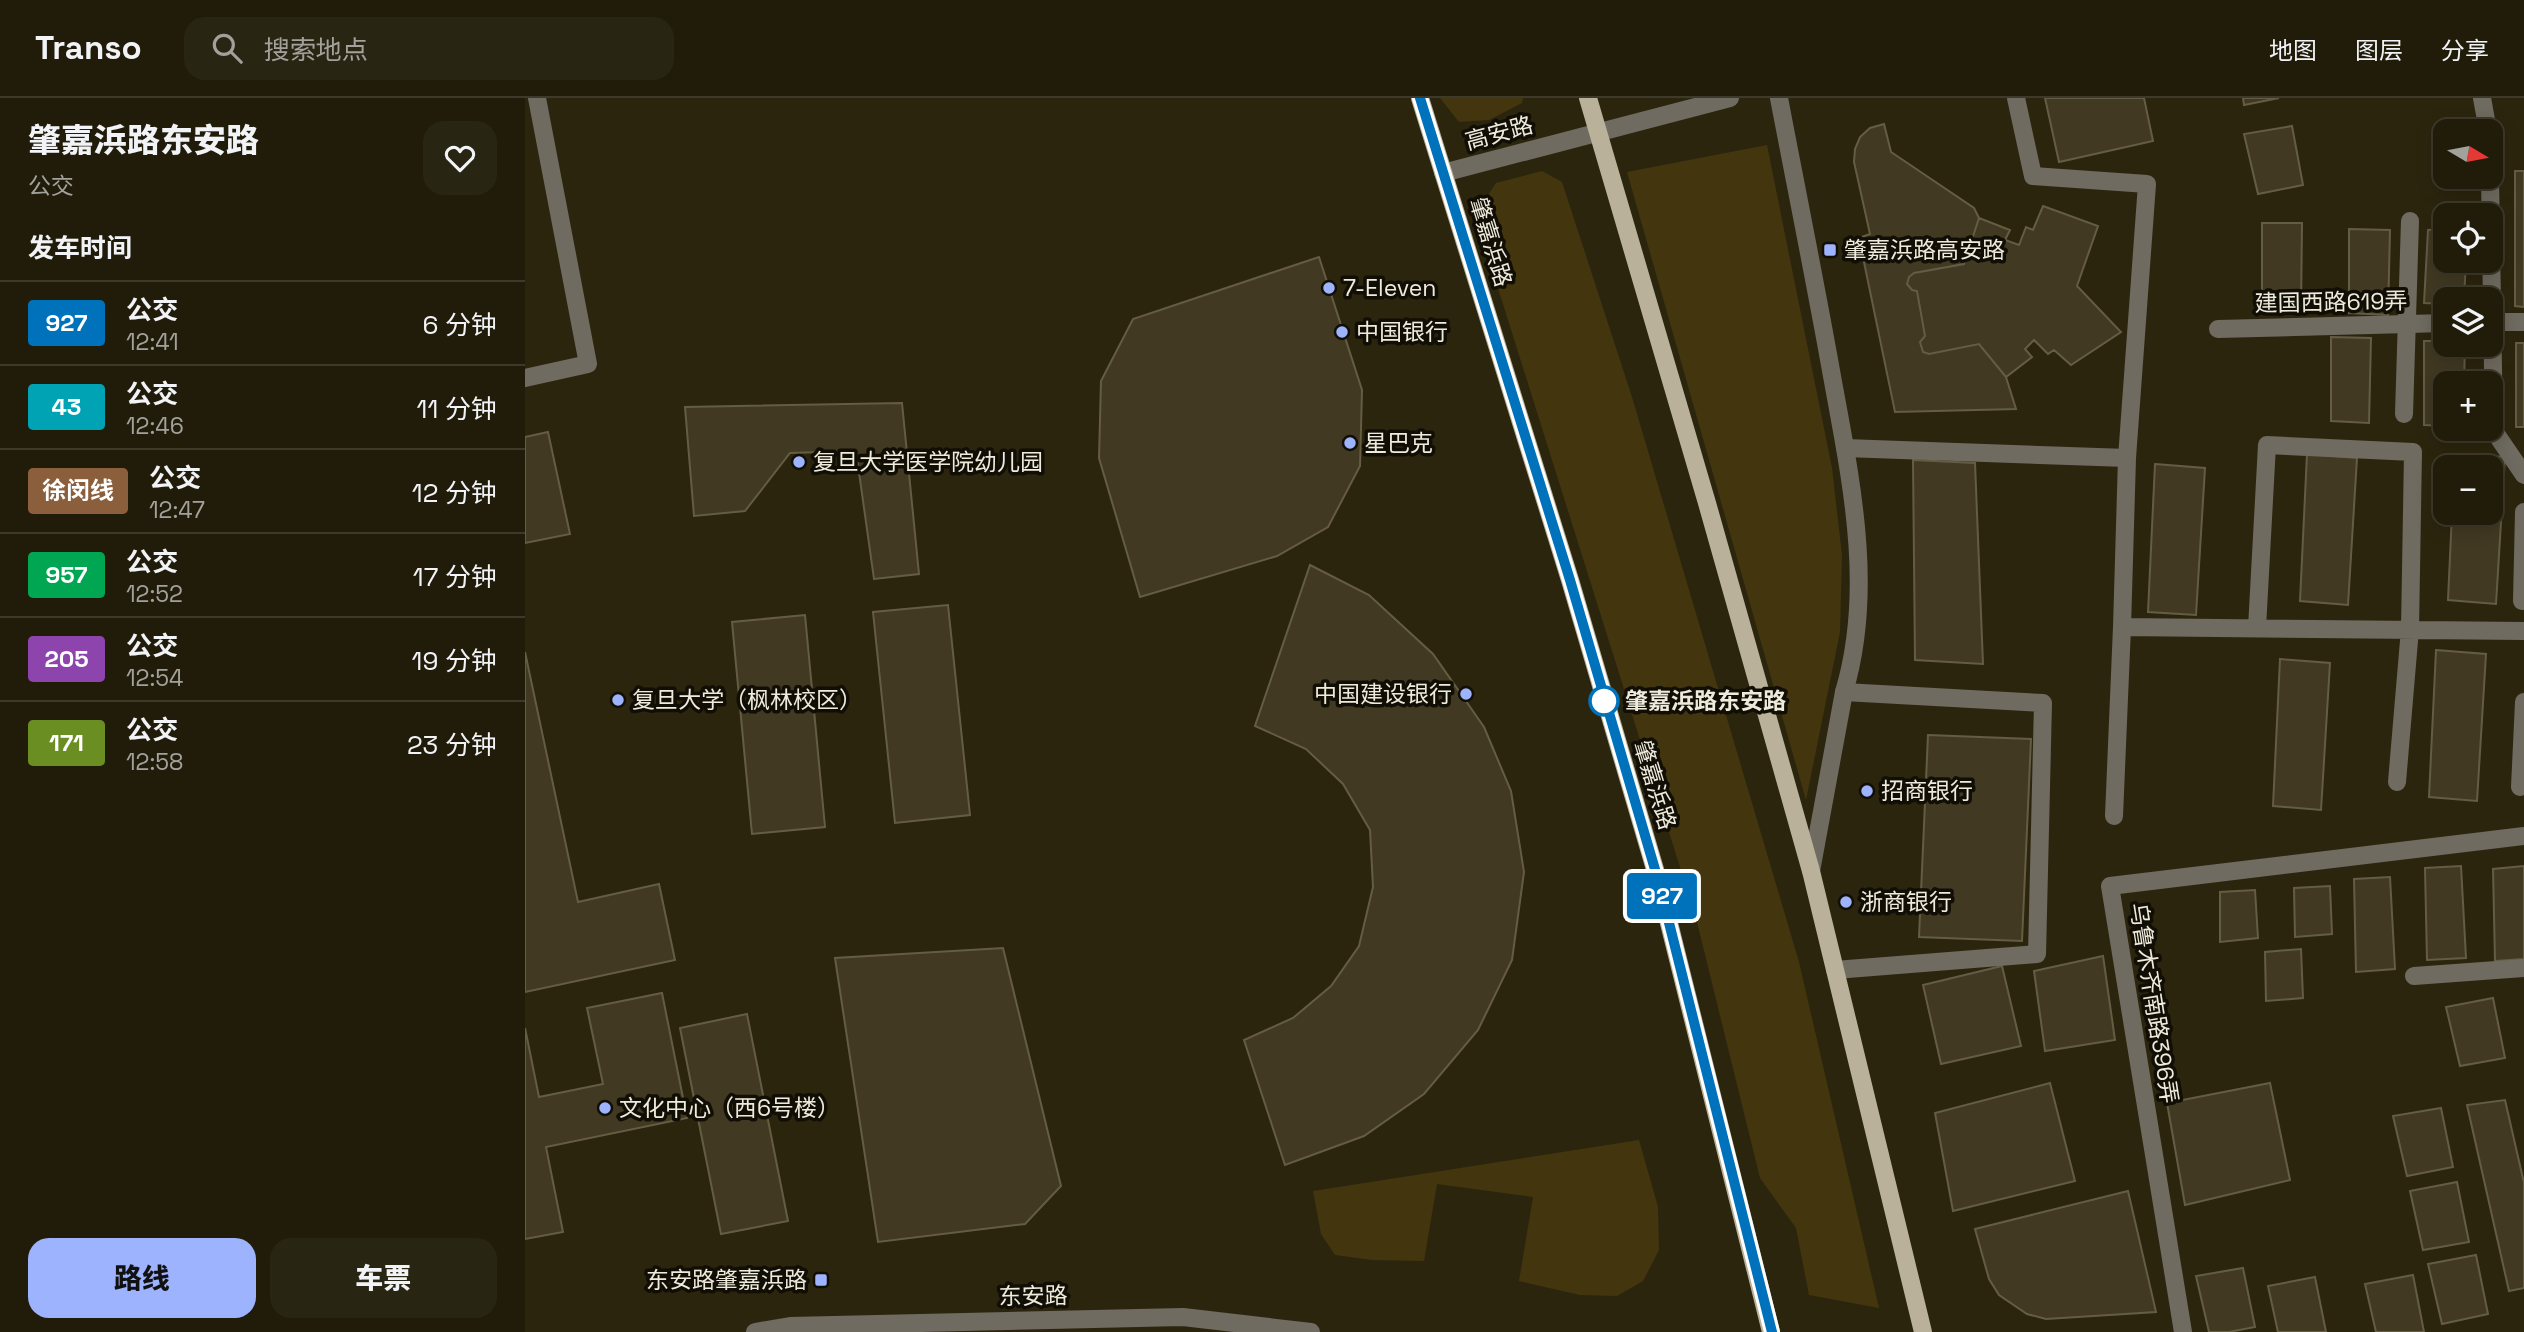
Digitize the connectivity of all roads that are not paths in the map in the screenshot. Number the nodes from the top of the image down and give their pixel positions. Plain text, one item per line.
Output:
1 (537, 98) edge
2 (1420, 98) edge
3 (1588, 98) edge
4 (1730, 98) edge
5 (1779, 98) edge
6 (2016, 98) edge
7 (2482, 98) edge
8 (2486, 119) edge
9 (1598, 131) junction
10 (1443, 173) junction
11 (2490, 189) edge
12 (2410, 221) dead end
13 (2491, 287) edge
14 (2524, 322) edge
15 (2433, 323) edge
16 (2503, 323) edge
17 (2406, 324) junction
18 (2218, 329) dead end
19 (2492, 357) edge
20 (525, 378) edge
21 (2404, 414) dead end
22 (1845, 448) junction
23 (2127, 458) junction
24 (2524, 475) edge
25 (2524, 512) edge
26 (2522, 601) dead end
27 (2122, 627) junction
28 (2257, 628) junction
29 (2410, 629) junction
30 (2524, 631) edge
31 (1844, 692) junction
32 (2524, 702) edge
33 (2397, 782) dead end
34 (2520, 787) dead end
35 (2113, 816) dead end
36 (2524, 836) edge
37 (1811, 871) junction
38 (2524, 968) edge
39 (1835, 970) junction
40 (2414, 976) dead end
41 (755, 1332) edge
42 (1311, 1332) edge
43 (1772, 1332) edge
44 (1923, 1332) edge
45 (2183, 1332) edge

1 - 20 street
2 - 10 main road, 肇嘉浜路
3 - 9 main road
4 - 9 street, 高安路
5 - 22 street
6 - 23 street
7 - 8 street
9 - 10 street, 高安路
9 - 37 main road
10 - 43 main road, 肇嘉浜路
11 - 13 street
12 - 17 street
14 - 16 street
15 - 17 street, 建国西路619弄
17 - 18 street, 建国西路619弄
17 - 21 street
19 - 24 street
22 - 23 street
22 - 31 street
23 - 27 street
25 - 26 street
27 - 28 street
27 - 35 street
28 - 29 street
28 - 29 street
29 - 30 street
29 - 33 street
31 - 37 street
31 - 39 street
32 - 34 street
36 - 45 street, 乌鲁木齐南路396弄
37 - 39 main road
38 - 40 street
39 - 44 main road
41 - 42 street, 东安路

